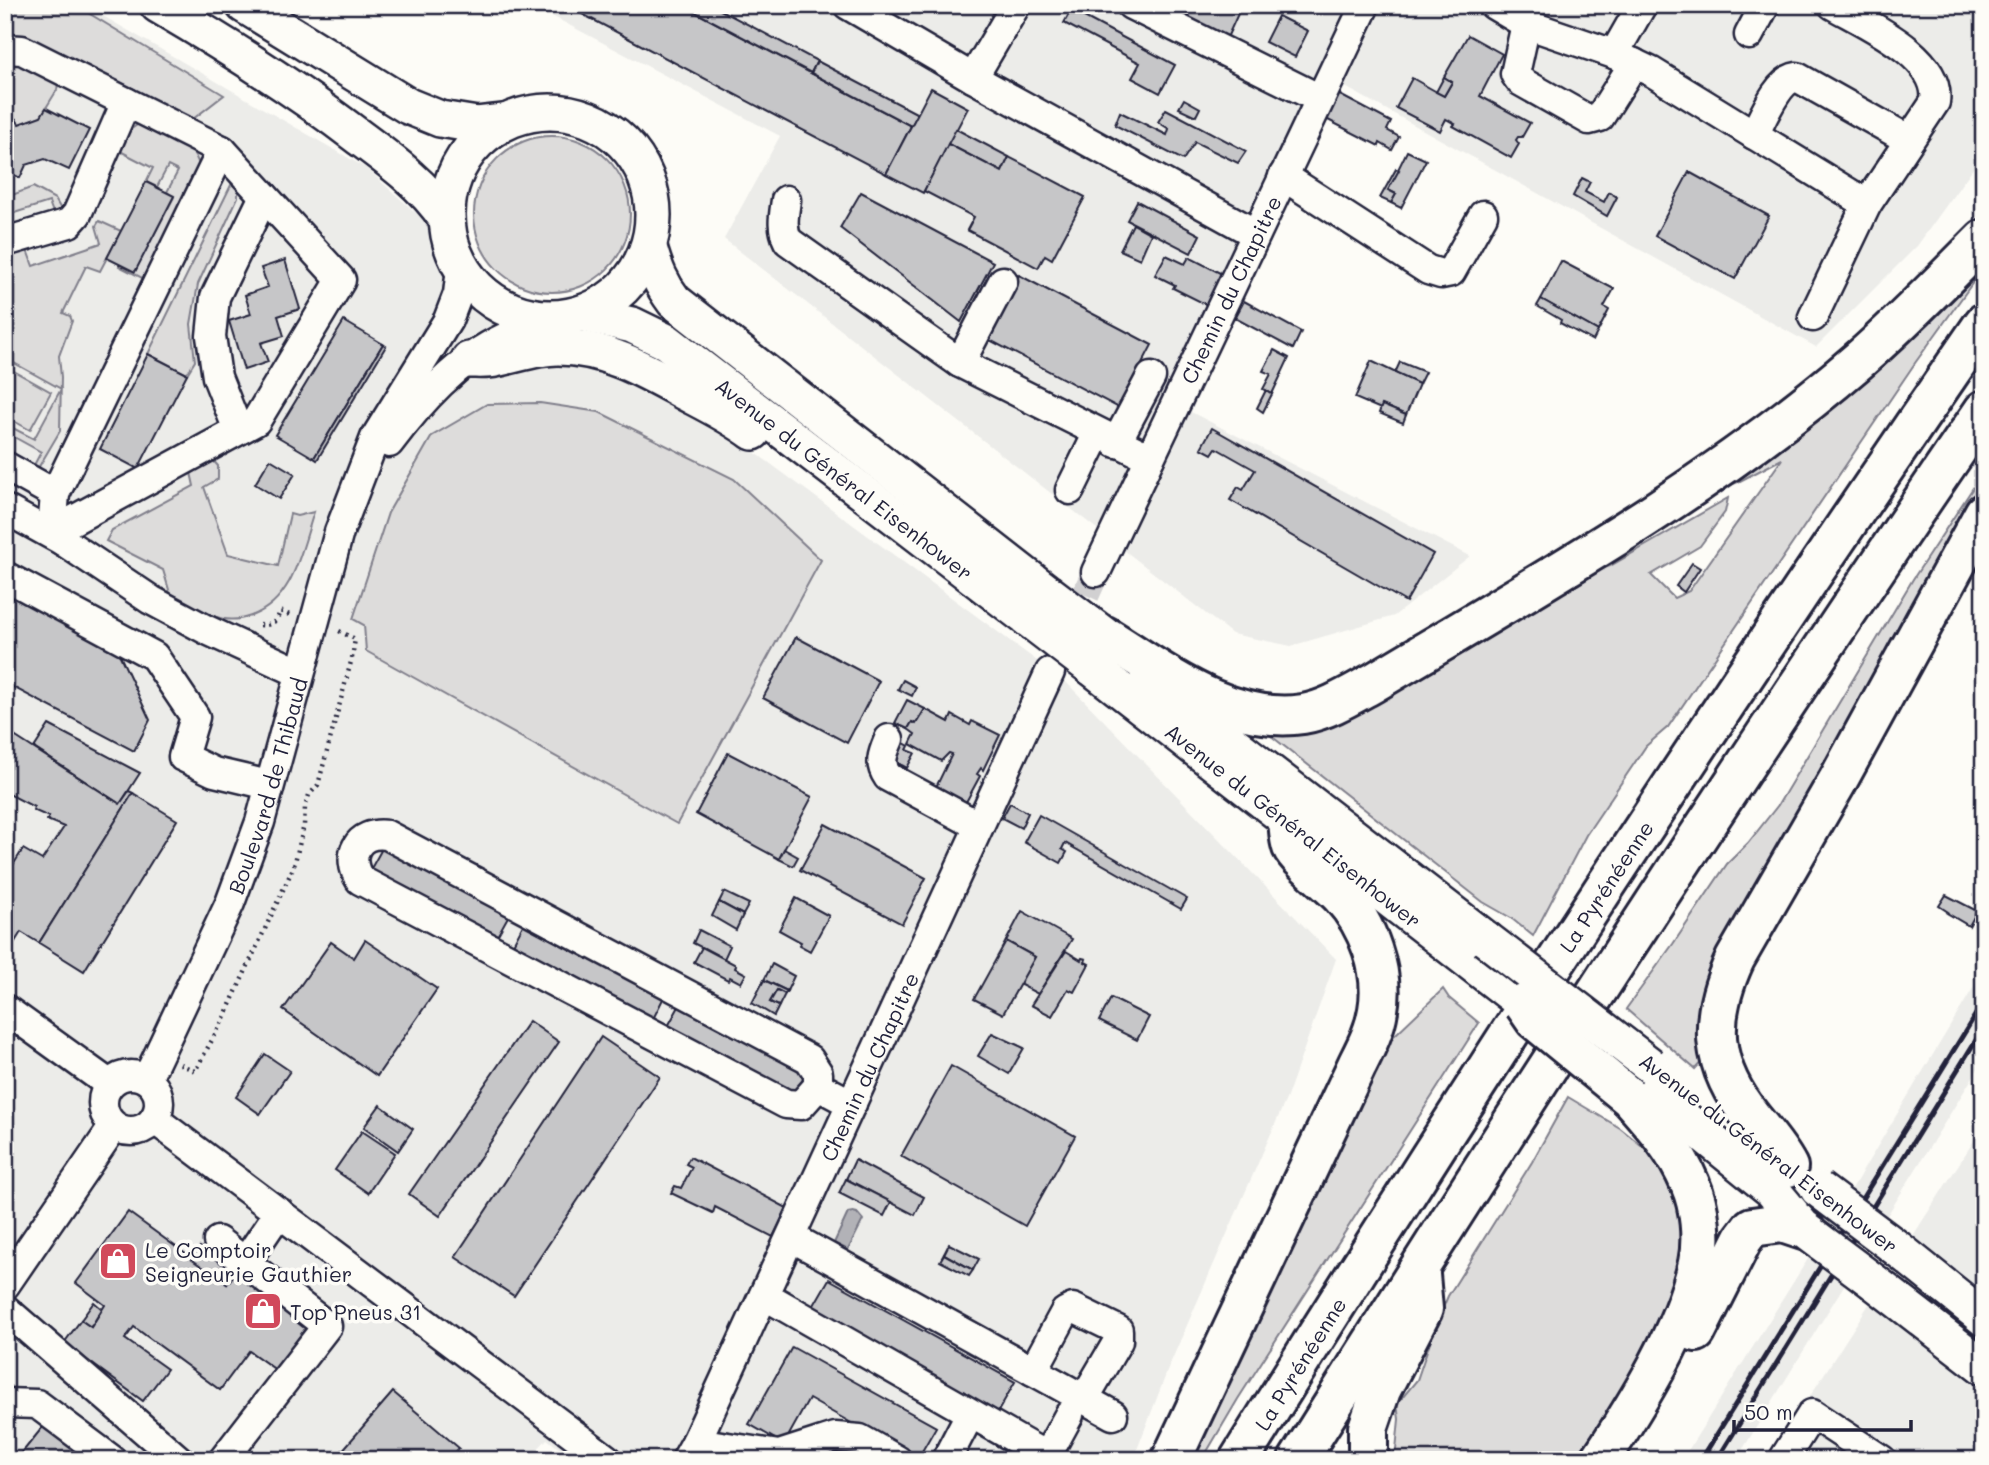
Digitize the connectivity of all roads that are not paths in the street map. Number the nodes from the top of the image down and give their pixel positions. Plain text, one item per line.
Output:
1 (158, 5) edge
2 (244, 5) edge
3 (848, 5) edge
4 (1132, 5) edge
5 (1365, 5) edge
6 (1494, 5) edge
7 (1642, 5) edge
8 (1765, 5) edge
9 (1833, 5) edge
10 (1004, 9) edge
11 (1526, 24) junction
12 (1749, 35) dead end
13 (5, 49) edge
14 (1624, 58) junction
15 (973, 78) junction
16 (1321, 99) junction
17 (126, 102) junction
18 (504, 122) junction
19 (1754, 135) junction
20 (1909, 140) junction
21 (222, 150) junction
22 (1283, 176) junction
23 (264, 196) junction
24 (786, 200) dead end
25 (1867, 204) junction
26 (1483, 215) dead end
27 (446, 218) junction
28 (1256, 234) junction
29 (1984, 239) edge
30 (6, 243) edge
31 (649, 248) junction
32 (461, 268) junction
33 (1003, 281) dead end
34 (569, 316) junction
35 (1813, 317) dead end
36 (1984, 323) edge
37 (469, 360) junction
38 (960, 363) junction
39 (1152, 377) dead end
40 (1984, 410) edge
41 (238, 430) junction
42 (1107, 438) junction
43 (1150, 458) junction
44 (5, 466) edge
45 (837, 472) junction
46 (359, 481) junction
47 (1070, 490) dead end
48 (55, 494) junction
49 (5, 509) edge
50 (1984, 513) edge
51 (60, 535) junction
52 (1096, 572) tunnel mouth
53 (5, 576) edge
54 (1039, 607) junction
55 (1098, 651) junction
56 (300, 673) junction
57 (1050, 673) dead end
58 (889, 739) dead end
59 (269, 785) junction
60 (1288, 820) junction
61 (979, 826) junction
62 (1479, 951) junction
63 (1524, 1004) joint
64 (5, 1009) edge
65 (147, 1079) junction
66 (1640, 1082) junction
67 (109, 1084) junction
68 (818, 1086) junction
69 (852, 1104) junction
70 (154, 1119) junction
71 (114, 1126) junction
72 (1788, 1167) junction
73 (279, 1212) junction
74 (1806, 1231) junction
75 (791, 1237) junction
76 (218, 1241) dead end
77 (246, 1261) junction
78 (1419, 1266) junction
79 (5, 1285) edge
80 (765, 1294) junction
81 (5, 1309) edge
82 (1984, 1318) edge
83 (1984, 1367) edge
84 (1033, 1371) junction
85 (5, 1403) edge
86 (1076, 1407) junction
87 (970, 1414) junction
88 (1113, 1415) dead end
89 (691, 1451) edge
90 (112, 1460) edge
91 (179, 1460) edge
92 (223, 1460) edge
93 (608, 1460) edge
94 (897, 1460) edge
95 (946, 1460) edge
96 (1171, 1460) edge
97 (1239, 1460) edge
98 (1298, 1460) edge
99 (1368, 1460) edge
100 (1600, 1460) edge
101 (1627, 1460) edge
102 (1783, 1460) edge
103 (1882, 1460) edge

1 - 27 main road
2 - 18 main road
3 - 15 street
4 - 16 street
5 - 16 street, Chemin du Chapitre
6 - 11 street
7 - 14 street
8 - 12 street
9 - 20 street
10 - 15 street
11 - 14 street
11 - 14 street
13 - 17 street
14 - 19 street
15 - 28 street
16 - 22 street, Chemin du Chapitre
17 - 21 street
17 - 30 street
18 - 27 main road
18 - 31 main road
19 - 20 street
19 - 25 street
20 - 25 street
21 - 23 street
21 - 48 street
22 - 26 street
22 - 28 street, Chemin du Chapitre
23 - 41 street
23 - 41 street
24 - 38 street
25 - 35 street
27 - 32 main road
28 - 43 street, Chemin du Chapitre
29 - 55 highway
31 - 34 main road
31 - 54 main road, Avenue du Général Eisenhower
32 - 34 main road
32 - 46 street, Boulevard de Thibaud
33 - 38 street
34 - 37 street, Boulevard de Thibaud
34 - 45 main road, Avenue du Général Eisenhower
36 - 97 highway, La Pyrénéenne
37 - 45 main road
37 - 46 street, Boulevard de Thibaud
38 - 42 street
39 - 42 street
40 - 78 highway
41 - 51 street
42 - 43 street
42 - 47 street
43 - 52 street, Chemin du Chapitre
44 - 48 street
45 - 54 main road, Avenue du Général Eisenhower
46 - 56 street, Boulevard de Thibaud
48 - 51 street
49 - 51 street
50 - 72 highway
51 - 56 street
53 - 59 street
54 - 55 main road, Avenue du Général Eisenhower, bridge
55 - 60 main road, Avenue du Général Eisenhower
55 - 62 main road, Avenue du Général Eisenhower
56 - 59 street, Boulevard de Thibaud
57 - 61 street, Chemin du Chapitre
58 - 61 street
59 - 65 street, Boulevard de Thibaud
60 - 62 main road, Avenue du Général Eisenhower
60 - 96 highway
61 - 69 street, Chemin du Chapitre
62 - 63 main road, Avenue du Général Eisenhower
62 - 66 main road, Avenue du Général Eisenhower, bridge
63 - 66 highway, bridge
64 - 67 street
65 - 67 street
65 - 70 street
66 - 72 main road, Avenue du Général Eisenhower
66 - 74 main road, Avenue du Général Eisenhower
66 - 100 highway
67 - 71 street
68 - 68 street
68 - 69 street
69 - 75 street, Chemin du Chapitre
70 - 71 street
70 - 73 street
71 - 79 street
72 - 82 main road, Avenue du Général Eisenhower, bridge
73 - 77 street
73 - 93 street
74 - 83 main road, Avenue du Général Eisenhower, bridge
74 - 101 highway
75 - 80 street, Chemin du Chapitre
75 - 84 street
76 - 77 street
77 - 92 street
78 - 98 highway
78 - 99 highway
80 - 87 street
80 - 89 street, Chemin du Chapitre
81 - 91 street
84 - 86 street
84 - 86 street
85 - 90 street
86 - 87 street
86 - 88 street
87 - 95 street
89 - 94 street
102 - 103 street

